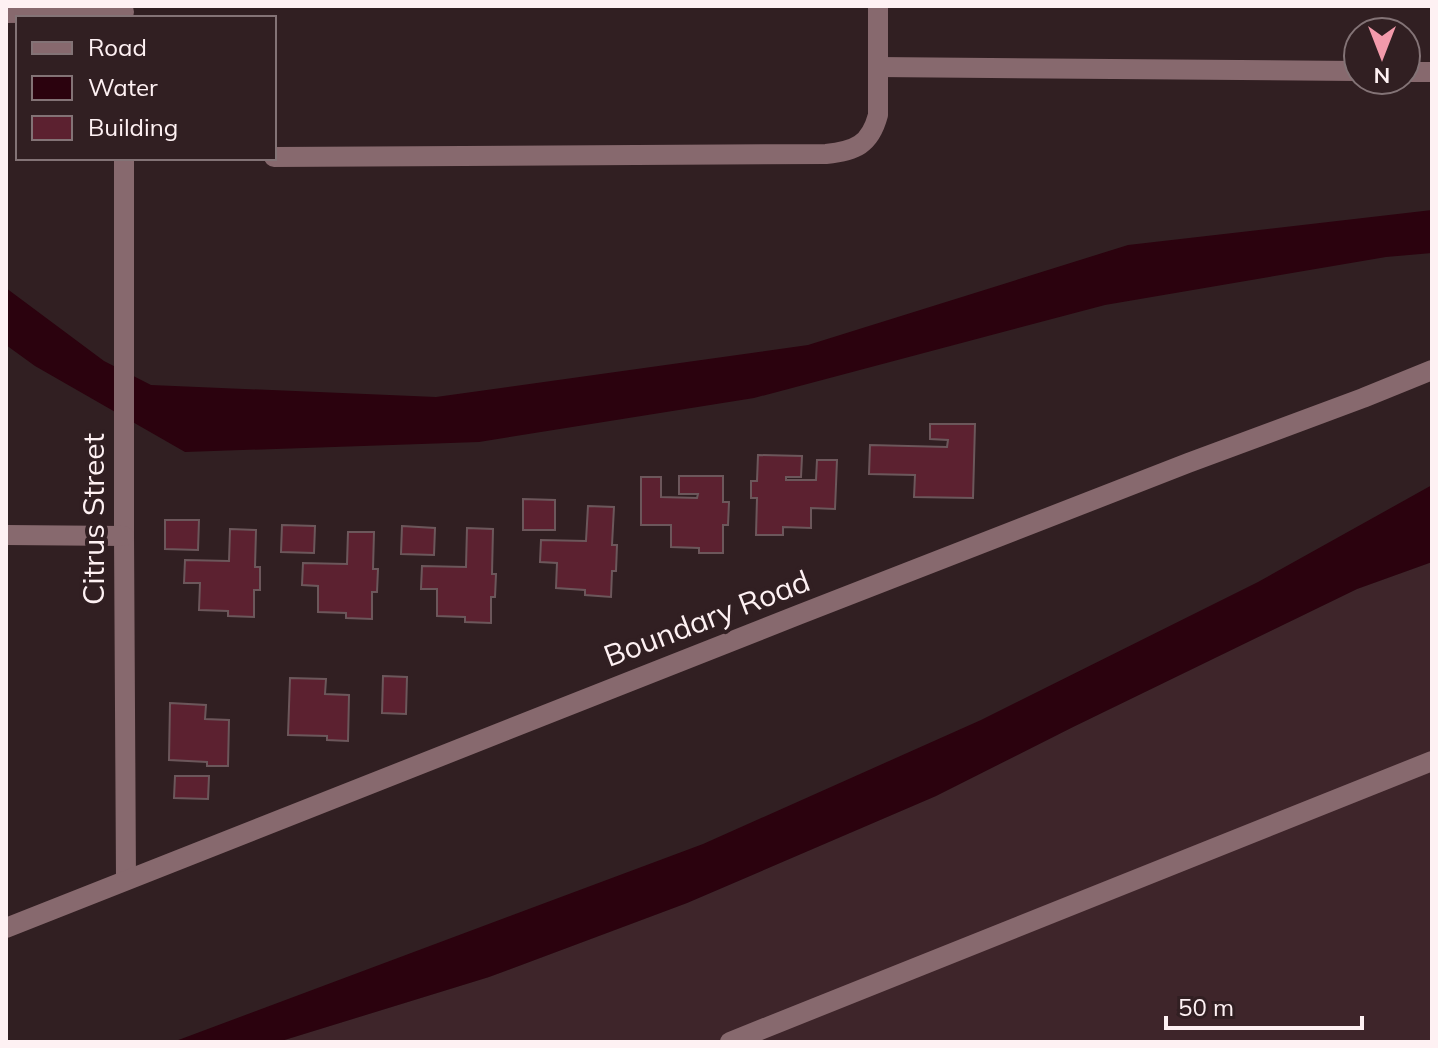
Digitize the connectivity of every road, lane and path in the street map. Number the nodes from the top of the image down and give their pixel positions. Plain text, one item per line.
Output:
1 (878, 6) edge
2 (124, 12) edge
3 (6, 13) edge
4 (878, 67) junction
5 (1342, 71) edge
6 (276, 157) edge
7 (124, 160) edge
8 (1432, 370) edge
9 (6, 535) edge
10 (124, 536) junction
11 (1432, 761) edge
12 (126, 880) junction
13 (6, 928) edge
14 (730, 1042) edge

1 - 4 street
2 - 3 street
4 - 5 street
4 - 6 street
7 - 10 street, Citrus Street
8 - 12 street, Boundary Road
9 - 10 street
10 - 12 street, Citrus Street
11 - 14 street
12 - 13 street, Boundary Road

